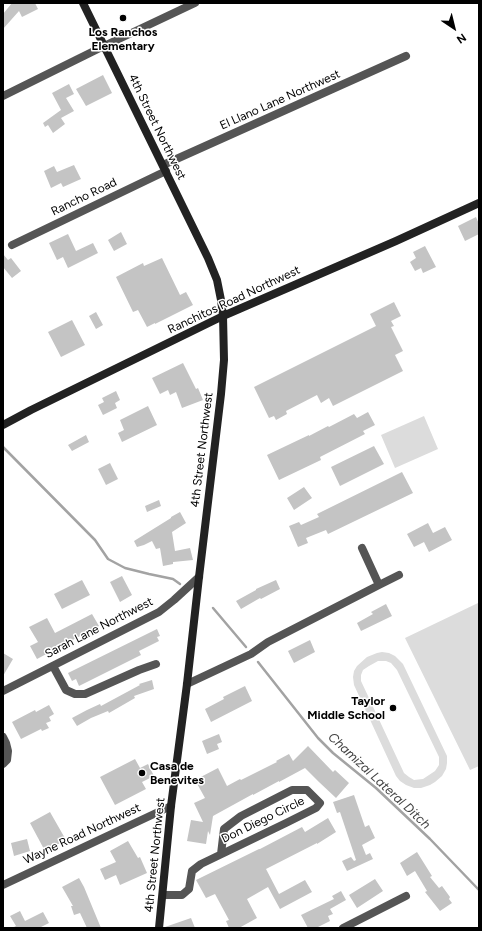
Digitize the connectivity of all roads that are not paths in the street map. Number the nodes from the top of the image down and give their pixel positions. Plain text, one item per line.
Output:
1 (83, 3) edge
2 (195, 3) edge
3 (104, 46) junction
4 (406, 56) dead end
5 (3, 96) edge
6 (164, 168) junction
7 (479, 203) edge
8 (12, 245) dead end
9 (223, 316) junction
10 (3, 425) edge
11 (362, 548) dead end
12 (399, 575) dead end
13 (199, 577) junction
14 (379, 585) junction
15 (156, 664) dead end
16 (53, 666) junction
17 (187, 684) junction
18 (3, 691) edge
19 (3, 736) edge
20 (3, 764) edge
21 (171, 806) junction
22 (221, 854) junction
23 (3, 884) edge
24 (163, 896) junction
25 (406, 896) dead end
26 (159, 928) edge
27 (343, 928) edge

1 - 3 main road, 4th Street Northwest
2 - 3 street
3 - 5 street
3 - 6 main road, 4th Street Northwest
4 - 6 street, El Llano Lane Northwest
6 - 8 street, Rancho Road
6 - 9 main road, 4th Street Northwest
7 - 9 main road, Ranchitos Road Northwest
9 - 10 main road, Ranchitos Road Northwest
9 - 13 main road, 4th Street Northwest
11 - 14 street
12 - 14 street
13 - 16 street, Sarah Lane Northwest
13 - 17 main road, 4th Street Northwest
14 - 17 street
15 - 16 street
16 - 18 street, Sarah Lane Northwest
17 - 21 main road, 4th Street Northwest
19 - 20 street
21 - 23 street, Wayne Road Northwest
21 - 24 main road, 4th Street Northwest
22 - 22 street, Don Diego Circle
22 - 24 street, Don Diego Circle
24 - 26 main road, 4th Street Northwest
25 - 27 street

